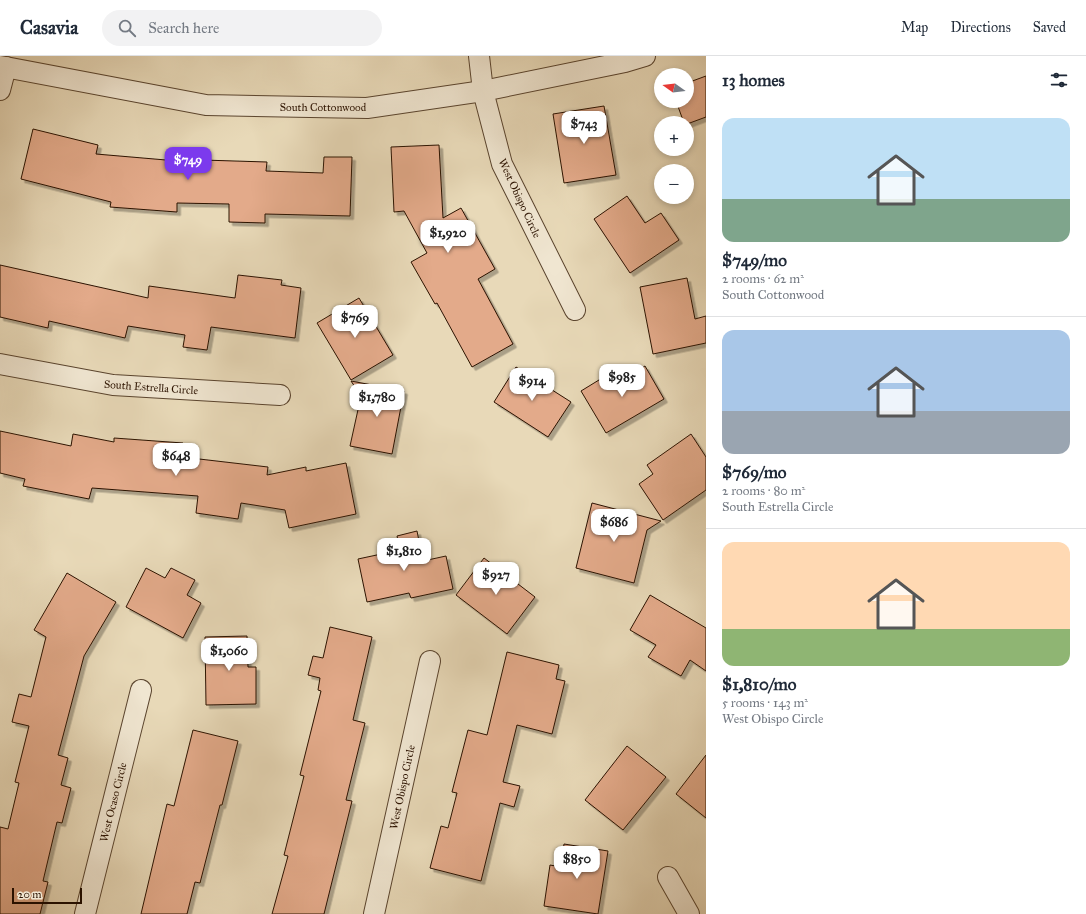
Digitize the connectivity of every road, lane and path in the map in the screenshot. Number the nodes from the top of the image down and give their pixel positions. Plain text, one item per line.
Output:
1 (479, 56) edge
2 (645, 56) edge
3 (3, 66) edge
4 (0, 90) edge
5 (483, 90) junction
6 (575, 310) dead end
7 (0, 364) edge
8 (280, 395) dead end
9 (430, 660) dead end
10 (141, 690) dead end
11 (668, 877) dead end
12 (85, 914) edge
13 (374, 914) edge
14 (689, 914) edge

1 - 5 street, West Obispo Circle
2 - 5 street, South Cottonwood
3 - 4 street
3 - 5 street, South Cottonwood
5 - 6 street, West Obispo Circle
7 - 8 street, South Estrella Circle
9 - 13 street, West Obispo Circle
10 - 12 street, West Ocaso Circle
11 - 14 street

